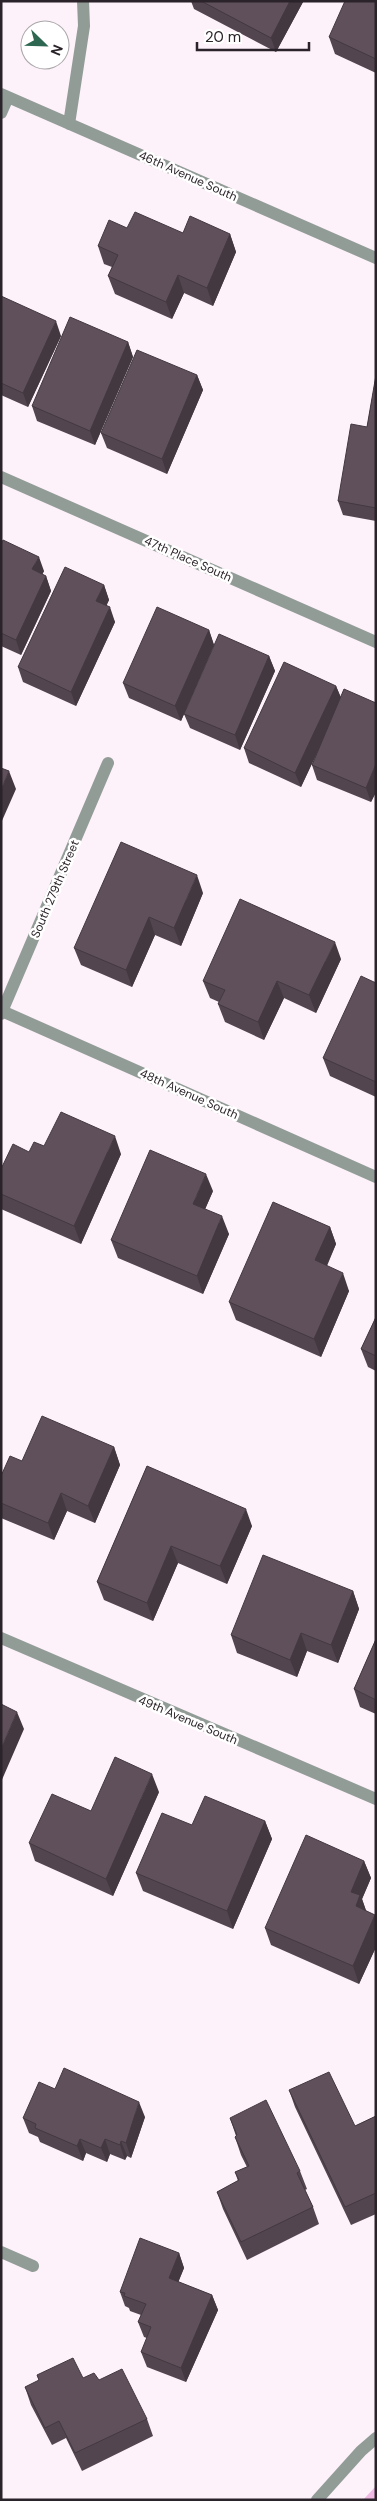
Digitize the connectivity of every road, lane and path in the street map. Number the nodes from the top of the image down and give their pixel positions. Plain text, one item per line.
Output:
1 (82, 1) edge
2 (5, 96) edge
3 (1, 113) edge
4 (70, 124) junction
5 (376, 258) edge
6 (1, 477) edge
7 (376, 642) edge
8 (108, 763) dead end
9 (2, 1012) edge
10 (376, 1177) edge
11 (1, 1638) edge
12 (376, 1799) edge
13 (1, 2252) edge
14 (33, 2266) dead end
15 (376, 2438) edge
16 (317, 2500) edge

1 - 4 street
2 - 3 street
2 - 4 street, 46th Avenue South
4 - 5 street, 46th Avenue South
6 - 7 street, 47th Place South
8 - 9 street, South 279th Street
9 - 10 street, 48th Avenue South
11 - 12 street, 49th Avenue South
13 - 14 street
15 - 16 street

